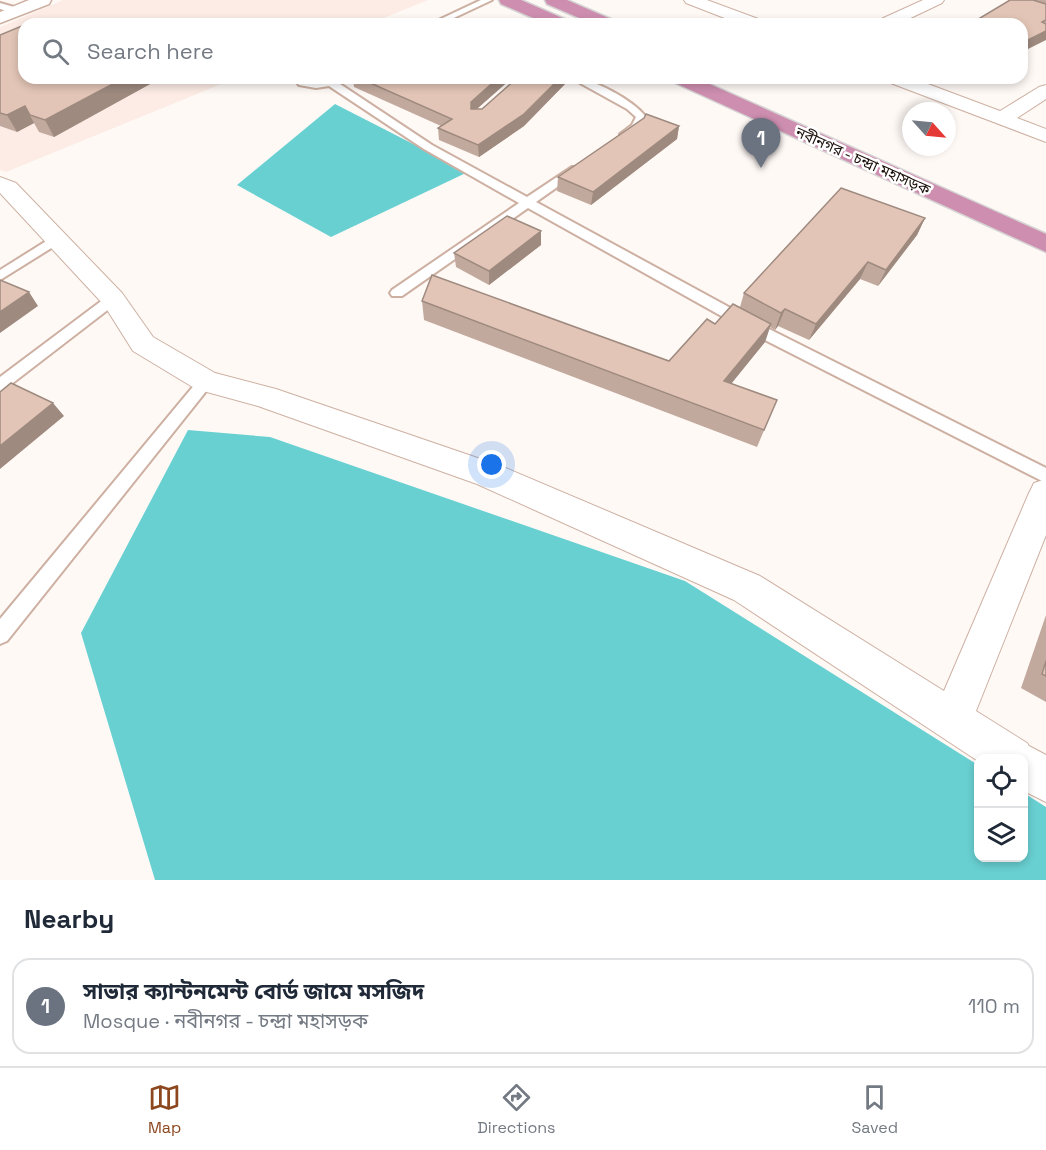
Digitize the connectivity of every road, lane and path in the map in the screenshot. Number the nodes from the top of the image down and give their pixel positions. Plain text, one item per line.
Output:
1 (43, 0) edge
2 (488, 0) edge
3 (507, 0) edge
4 (553, 0) edge
5 (692, 0) edge
6 (936, 0) edge
7 (0, 6) edge
8 (18, 11) junction
9 (0, 18) edge
10 (448, 18) edge
11 (548, 18) edge
12 (594, 18) edge
13 (739, 18) edge
14 (898, 18) edge
15 (339, 84) edge
16 (587, 84) edge
17 (693, 84) edge
18 (741, 84) edge
19 (911, 84) edge
20 (1046, 91) edge
21 (1002, 119) junction
22 (1046, 136) edge
23 (617, 140) edge
24 (588, 160) edge
25 (923, 165) dead end
26 (3, 188) edge
27 (529, 201) junction
28 (56, 239) junction
29 (1046, 244) edge
30 (0, 276) edge
31 (397, 293) dead end
32 (113, 299) junction
33 (206, 381) junction
34 (0, 385) edge
35 (1046, 476) edge
36 (1046, 493) edge
37 (0, 634) edge
38 (952, 720) junction
39 (1004, 754) edge
40 (1028, 769) edge
41 (1046, 780) edge

1 - 8 street
2 - 10 lane
3 - 11 highway
4 - 12 highway
5 - 13 street
6 - 14 street
7 - 8 lane
8 - 9 street
15 - 27 lane
16 - 23 lane
17 - 29 highway, নবীনগর - চন্দ্রা মহাসড়ক
18 - 25 highway, নবীনগর - চন্দ্রা মহাসড়ক
19 - 21 street
20 - 21 street
21 - 22 street
24 - 27 lane
26 - 28 street
27 - 31 lane
27 - 35 lane
28 - 30 lane
28 - 32 street
32 - 33 street
32 - 34 lane
33 - 37 lane
33 - 38 street
36 - 38 street
38 - 39 street
40 - 41 street

